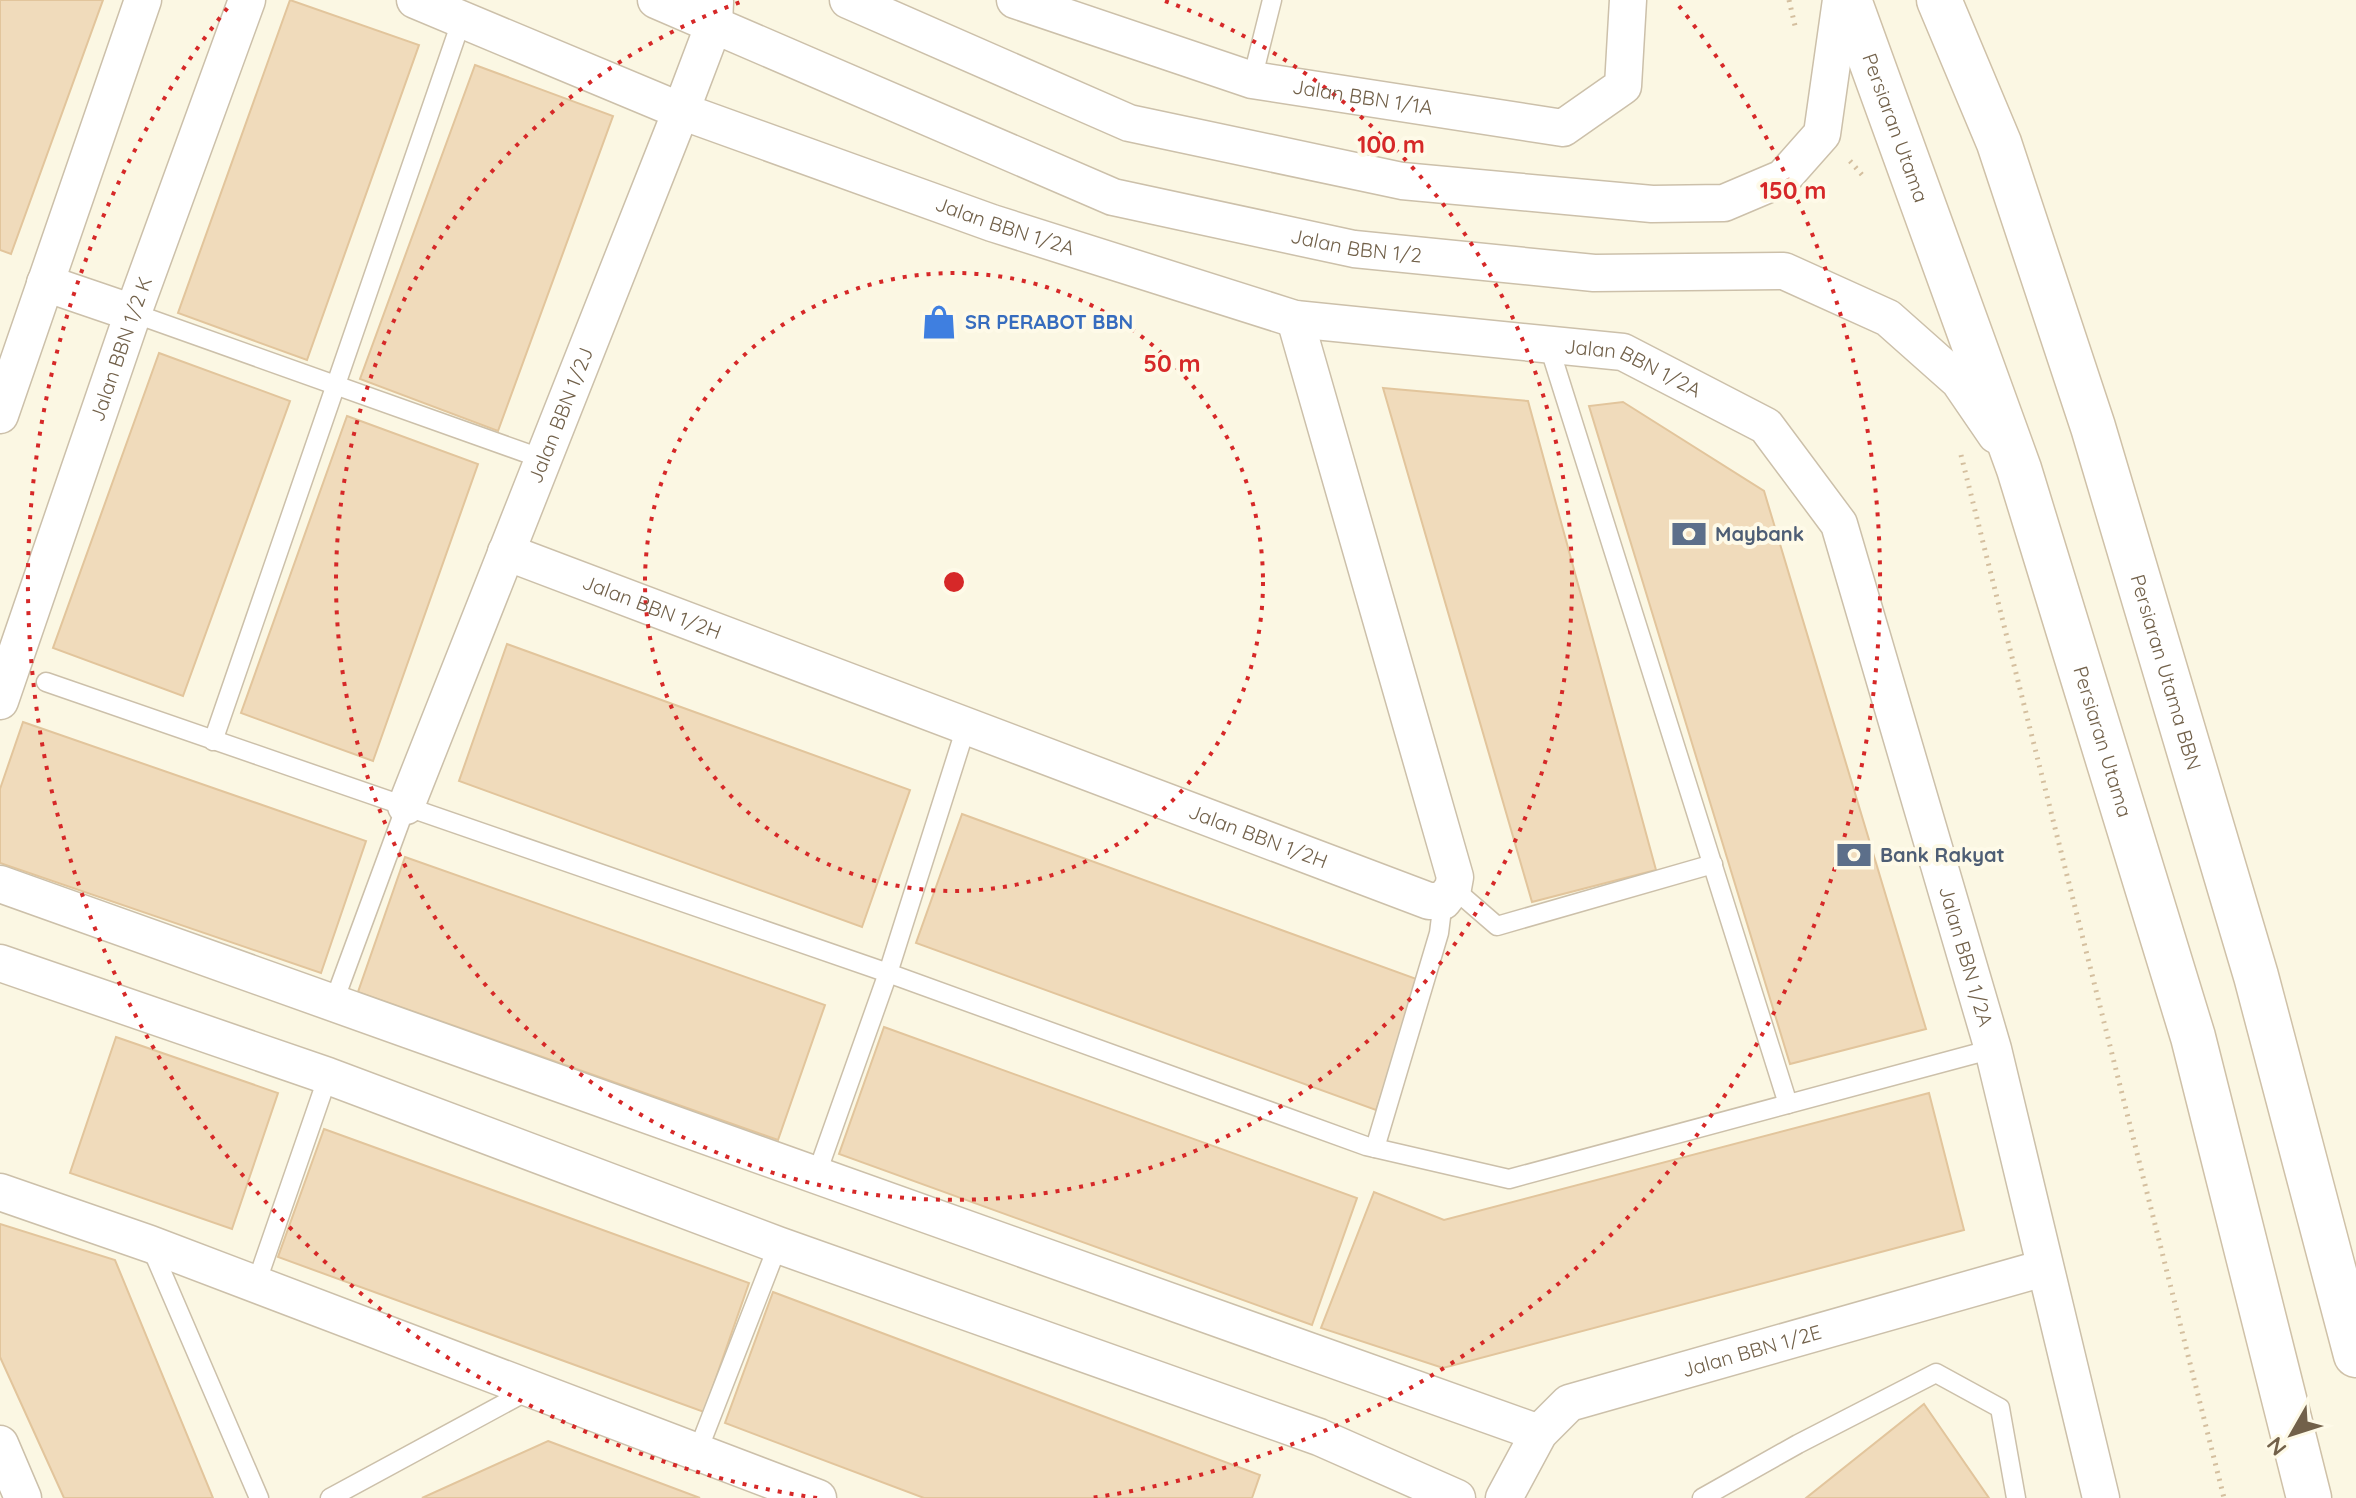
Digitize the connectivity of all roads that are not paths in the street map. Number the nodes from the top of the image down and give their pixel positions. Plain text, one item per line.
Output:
1 (143, 0) edge
2 (247, 0) edge
3 (415, 0) edge
4 (656, 0) edge
5 (848, 0) edge
6 (1015, 0) edge
7 (1272, 0) edge
8 (1628, 0) edge
9 (1841, 0) edge
10 (1849, 0) edge
11 (1939, 0) edge
12 (714, 12) edge
13 (462, 19) junction
14 (1252, 80) junction
15 (681, 111) junction
16 (45, 283) junction
17 (133, 313) junction
18 (1295, 319) junction
19 (1548, 343) junction
20 (337, 387) junction
21 (0, 415) edge
22 (543, 459) junction
23 (2019, 469) junction
24 (506, 552) junction
25 (46, 682) dead end
26 (1, 697) edge
27 (966, 727) junction
28 (213, 741) junction
29 (406, 806) junction
30 (1713, 864) junction
31 (0, 884) edge
32 (1448, 894) junction
33 (0, 963) edge
34 (888, 973) junction
35 (333, 1004) junction
36 (1993, 1049) junction
37 (328, 1076) junction
38 (1788, 1104) junction
39 (1375, 1148) junction
40 (816, 1176) junction
41 (0, 1192) edge
42 (150, 1244) junction
43 (778, 1245) junction
44 (2044, 1268) junction
45 (256, 1284) junction
46 (2356, 1355) edge
47 (531, 1389) junction
48 (1539, 1433) junction
49 (0, 1444) edge
50 (697, 1453) junction
51 (23, 1498) edge
52 (259, 1498) edge
53 (330, 1498) edge
54 (818, 1498) edge
55 (1457, 1498) edge
56 (1504, 1498) edge
57 (1702, 1498) edge
58 (2016, 1498) edge
59 (2101, 1498) edge
60 (2309, 1498) edge

1 - 16 street
2 - 17 street, Jalan BBN 1/2 K
3 - 13 street, Jalan BBN 1/2A
4 - 12 street, Jalan BBN 1/2
5 - 9 street
6 - 14 street, Jalan BBN 1/1A
7 - 14 lane
8 - 14 street, Jalan BBN 1/1A
10 - 23 main road, Persiaran Utama
11 - 46 main road, Persiaran Utama BBN
12 - 15 street, Jalan BBN 1/2J
12 - 23 street, Jalan BBN 1/2
13 - 15 street, Jalan BBN 1/2A
13 - 20 lane
15 - 18 street, Jalan BBN 1/2A
15 - 22 street, Jalan BBN 1/2J
16 - 17 street
16 - 21 street
17 - 20 lane
17 - 26 street, Jalan BBN 1/2 K
18 - 19 street, Jalan BBN 1/2A
18 - 32 street
19 - 30 lane
19 - 36 street, Jalan BBN 1/2A
20 - 22 lane
20 - 28 lane
22 - 24 street, Jalan BBN 1/2J
23 - 60 main road, Persiaran Utama
24 - 27 street, Jalan BBN 1/2H
24 - 29 street, Jalan BBN 1/2J
25 - 28 lane
27 - 32 street, Jalan BBN 1/2H
27 - 34 lane
28 - 29 lane
29 - 34 lane
29 - 35 lane
30 - 32 lane
30 - 38 lane
31 - 35 street
32 - 39 lane
33 - 37 street
34 - 39 lane
34 - 40 lane
35 - 40 street
36 - 38 lane
36 - 44 street, Jalan BBN 1/2A
37 - 43 street
37 - 45 lane
38 - 39 lane
40 - 48 street
41 - 42 street
42 - 45 street
42 - 52 lane
43 - 50 lane
43 - 55 street
44 - 48 street, Jalan BBN 1/2E
44 - 59 street, Jalan BBN 1/2A
45 - 47 street
47 - 50 street
47 - 53 lane
48 - 56 street, Jalan BBN 1/2E
49 - 51 street
50 - 54 street
57 - 58 lane

